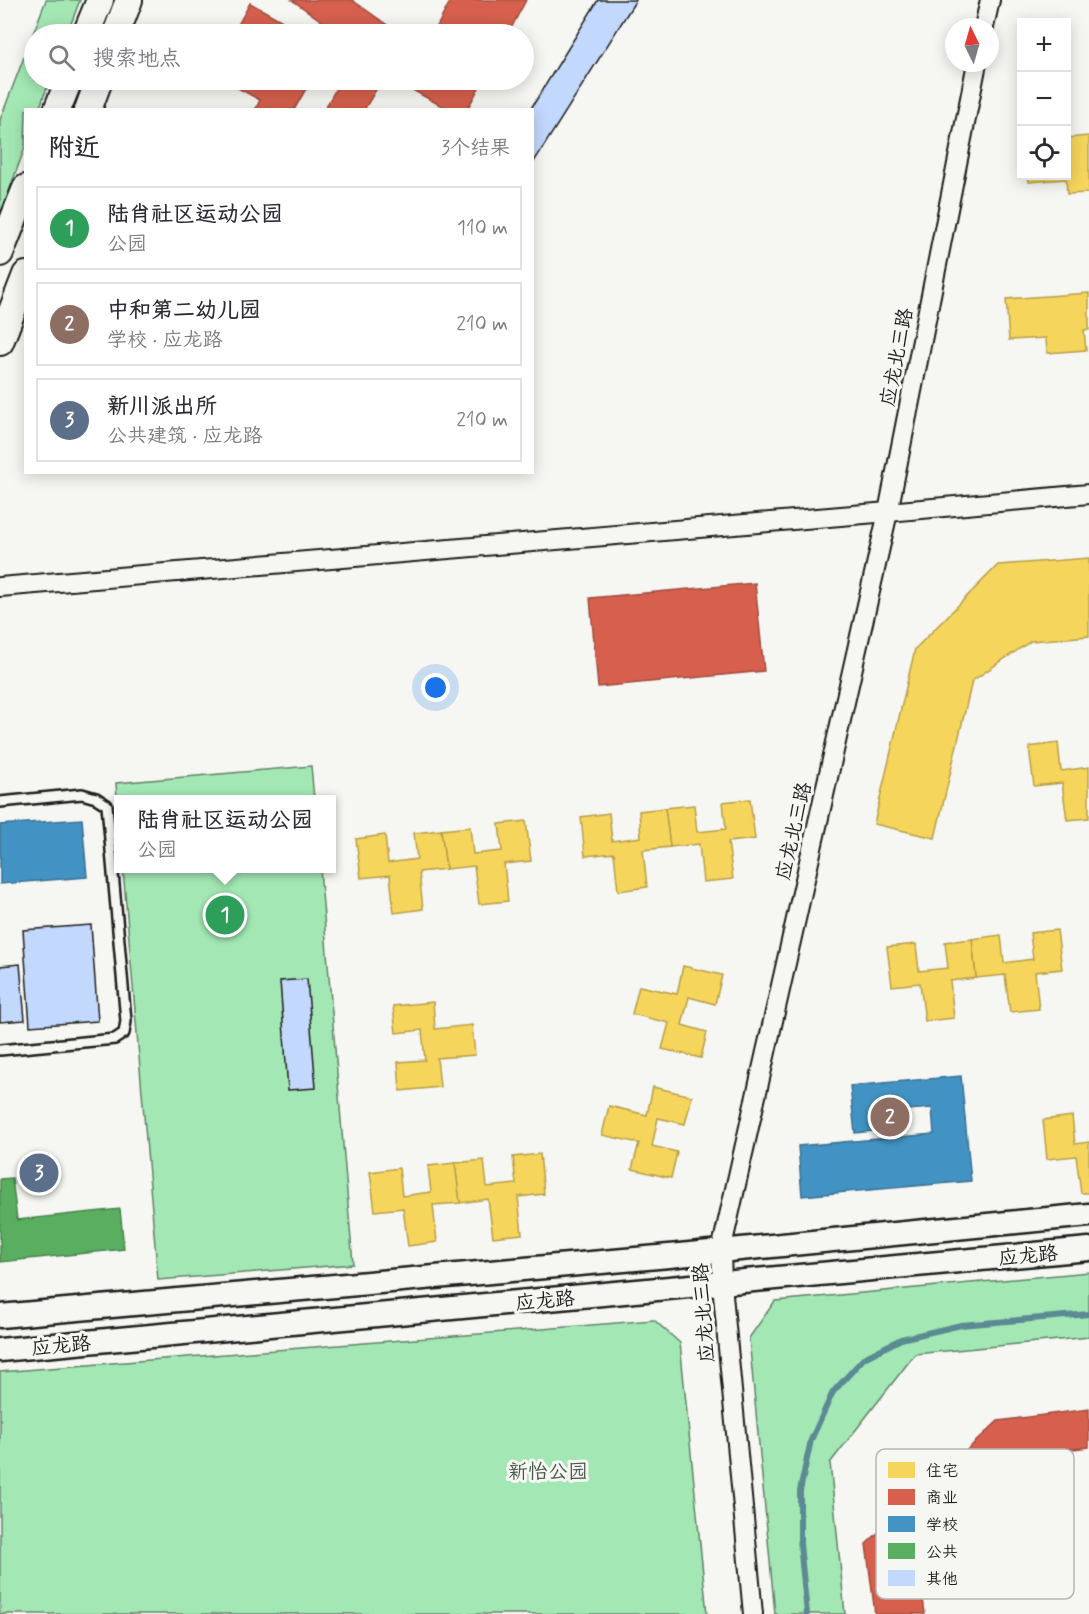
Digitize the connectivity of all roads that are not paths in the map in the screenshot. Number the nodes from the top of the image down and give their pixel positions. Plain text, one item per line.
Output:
1 (100, 0) edge
2 (129, 0) edge
3 (990, 0) edge
4 (986, 18) edge
5 (90, 24) edge
6 (120, 24) edge
7 (975, 72) edge
8 (65, 90) edge
9 (95, 90) edge
10 (58, 108) edge
11 (89, 108) edge
12 (24, 193) edge
13 (0, 253) edge
14 (24, 280) edge
15 (0, 342) edge
16 (1089, 494) edge
17 (888, 512) junction
18 (0, 587) edge
19 (0, 802) edge
20 (0, 1050) edge
21 (1089, 1215) edge
22 (1089, 1249) edge
23 (721, 1251) junction
24 (722, 1284) junction
25 (0, 1316) edge
26 (0, 1350) edge
27 (753, 1614) edge

1 - 5 main road
2 - 6 main road
3 - 4 street
7 - 17 street, 应龙北三路
8 - 10 main road
9 - 11 main road
12 - 13 main road
14 - 15 main road
16 - 17 street
17 - 18 street
17 - 23 street, 应龙北三路
19 - 20 lane
21 - 23 street, 应龙路
22 - 24 street, 应龙路
23 - 24 street, 应龙北三路
23 - 25 street, 应龙路
24 - 26 street, 应龙路
24 - 27 street, 应龙北三路

